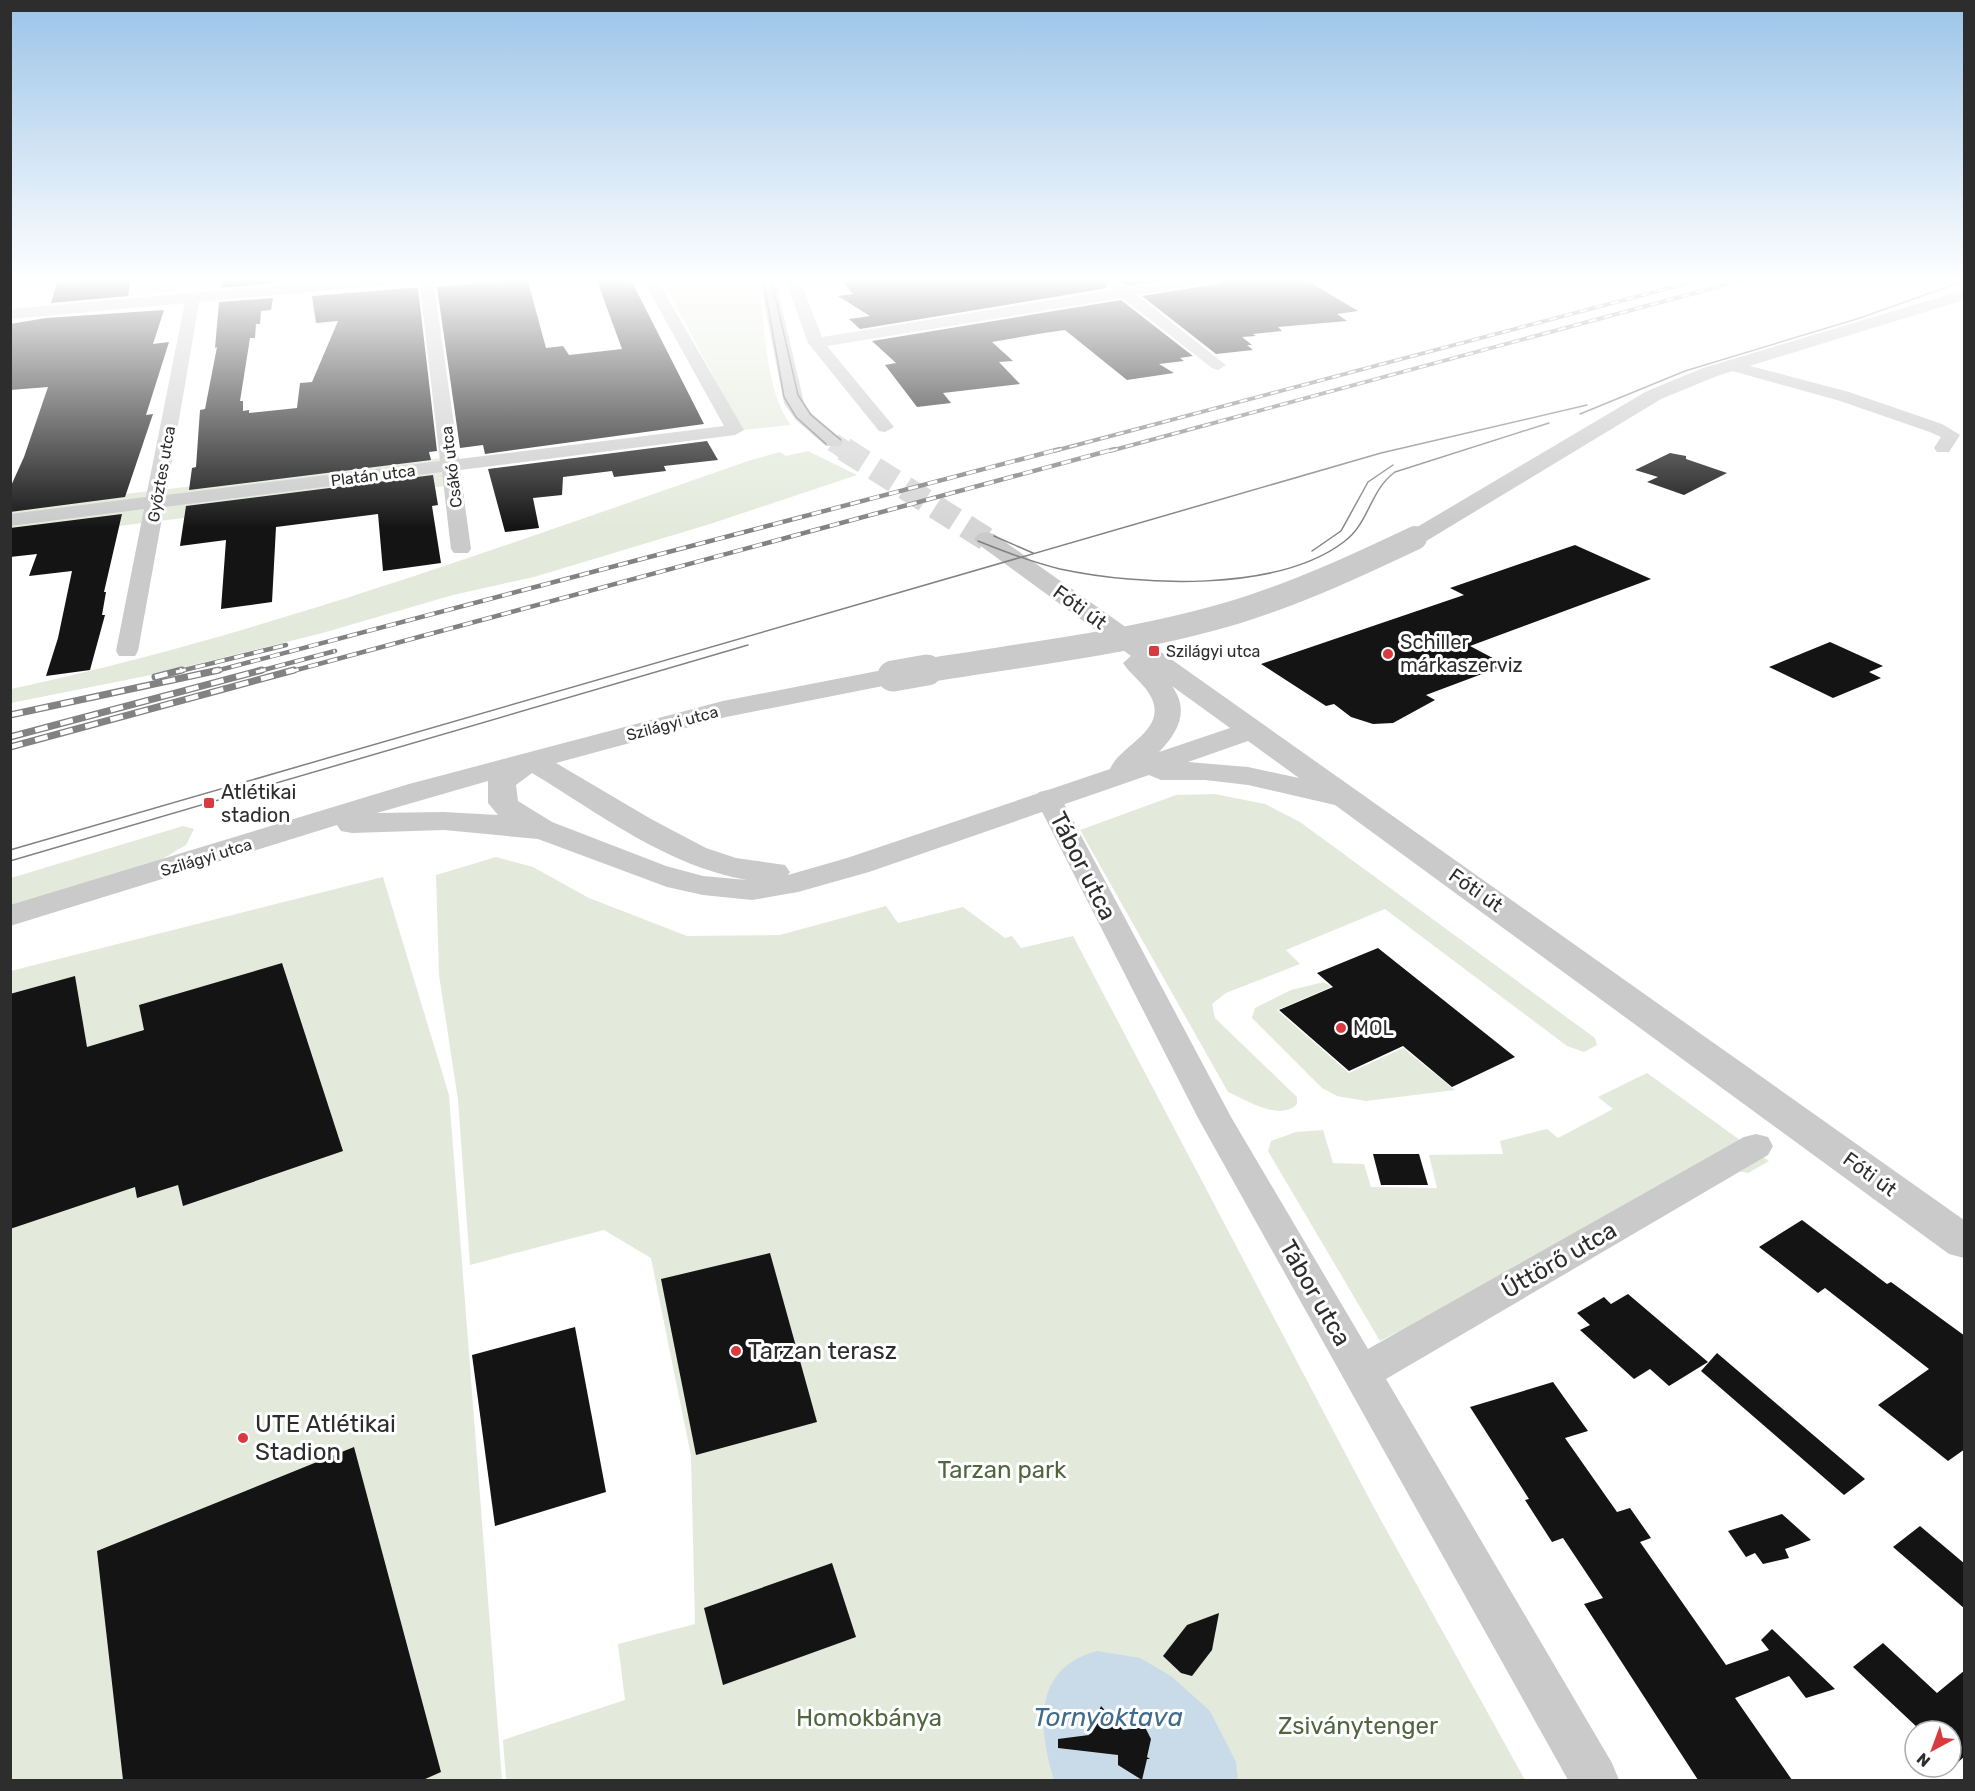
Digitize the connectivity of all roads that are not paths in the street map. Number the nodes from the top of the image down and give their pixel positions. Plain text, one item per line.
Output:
1 (181, 362) edge
2 (438, 362) edge
3 (696, 362) edge
4 (785, 362) edge
5 (831, 362) edge
6 (1214, 362) edge
7 (1746, 362) edge
8 (1218, 365) dead end
9 (1731, 366) junction
10 (885, 427) dead end
11 (833, 442) tunnel mouth
12 (1943, 448) dead end
13 (452, 465) junction
14 (156, 504) junction
15 (10, 520) edge
16 (986, 539) tunnel mouth
17 (461, 549) dead end
18 (1099, 621) junction
19 (127, 651) dead end
20 (647, 730) junction
21 (1252, 730) junction
22 (531, 760) junction
23 (1118, 774) junction
24 (1048, 798) junction
25 (1354, 804) junction
26 (627, 817) junction
27 (296, 829) junction
28 (555, 834) junction
29 (836, 871) junction
30 (10, 916) edge
31 (1756, 1146) dead end
32 (1965, 1242) edge
33 (1361, 1373) junction
34 (1595, 1780) edge

1 - 14 street, Győztes utca
2 - 13 street, Csákó utca
3 - 13 street, Platán utca
4 - 11 street
5 - 10 street
6 - 8 street
7 - 9 street, Szilágyi utca
9 - 12 street
9 - 20 street, Szilágyi utca, bridge
13 - 14 street, Platán utca
13 - 17 street, Csákó utca
14 - 15 street, Platán utca
14 - 19 street, Győztes utca
16 - 18 street, Fóti út
18 - 21 street, Fóti út
18 - 23 street
20 - 22 street, Szilágyi utca
20 - 26 street
21 - 23 street
21 - 25 street, Fóti út
22 - 26 street
22 - 27 street, Szilágyi utca
22 - 28 street
23 - 24 street
23 - 25 street
24 - 29 street
24 - 33 street, Tábor utca
25 - 32 street, Fóti út
26 - 29 street
27 - 28 street
27 - 30 street, Szilágyi utca
28 - 29 street
31 - 33 street, Úttörő utca
33 - 34 street, Tábor utca

